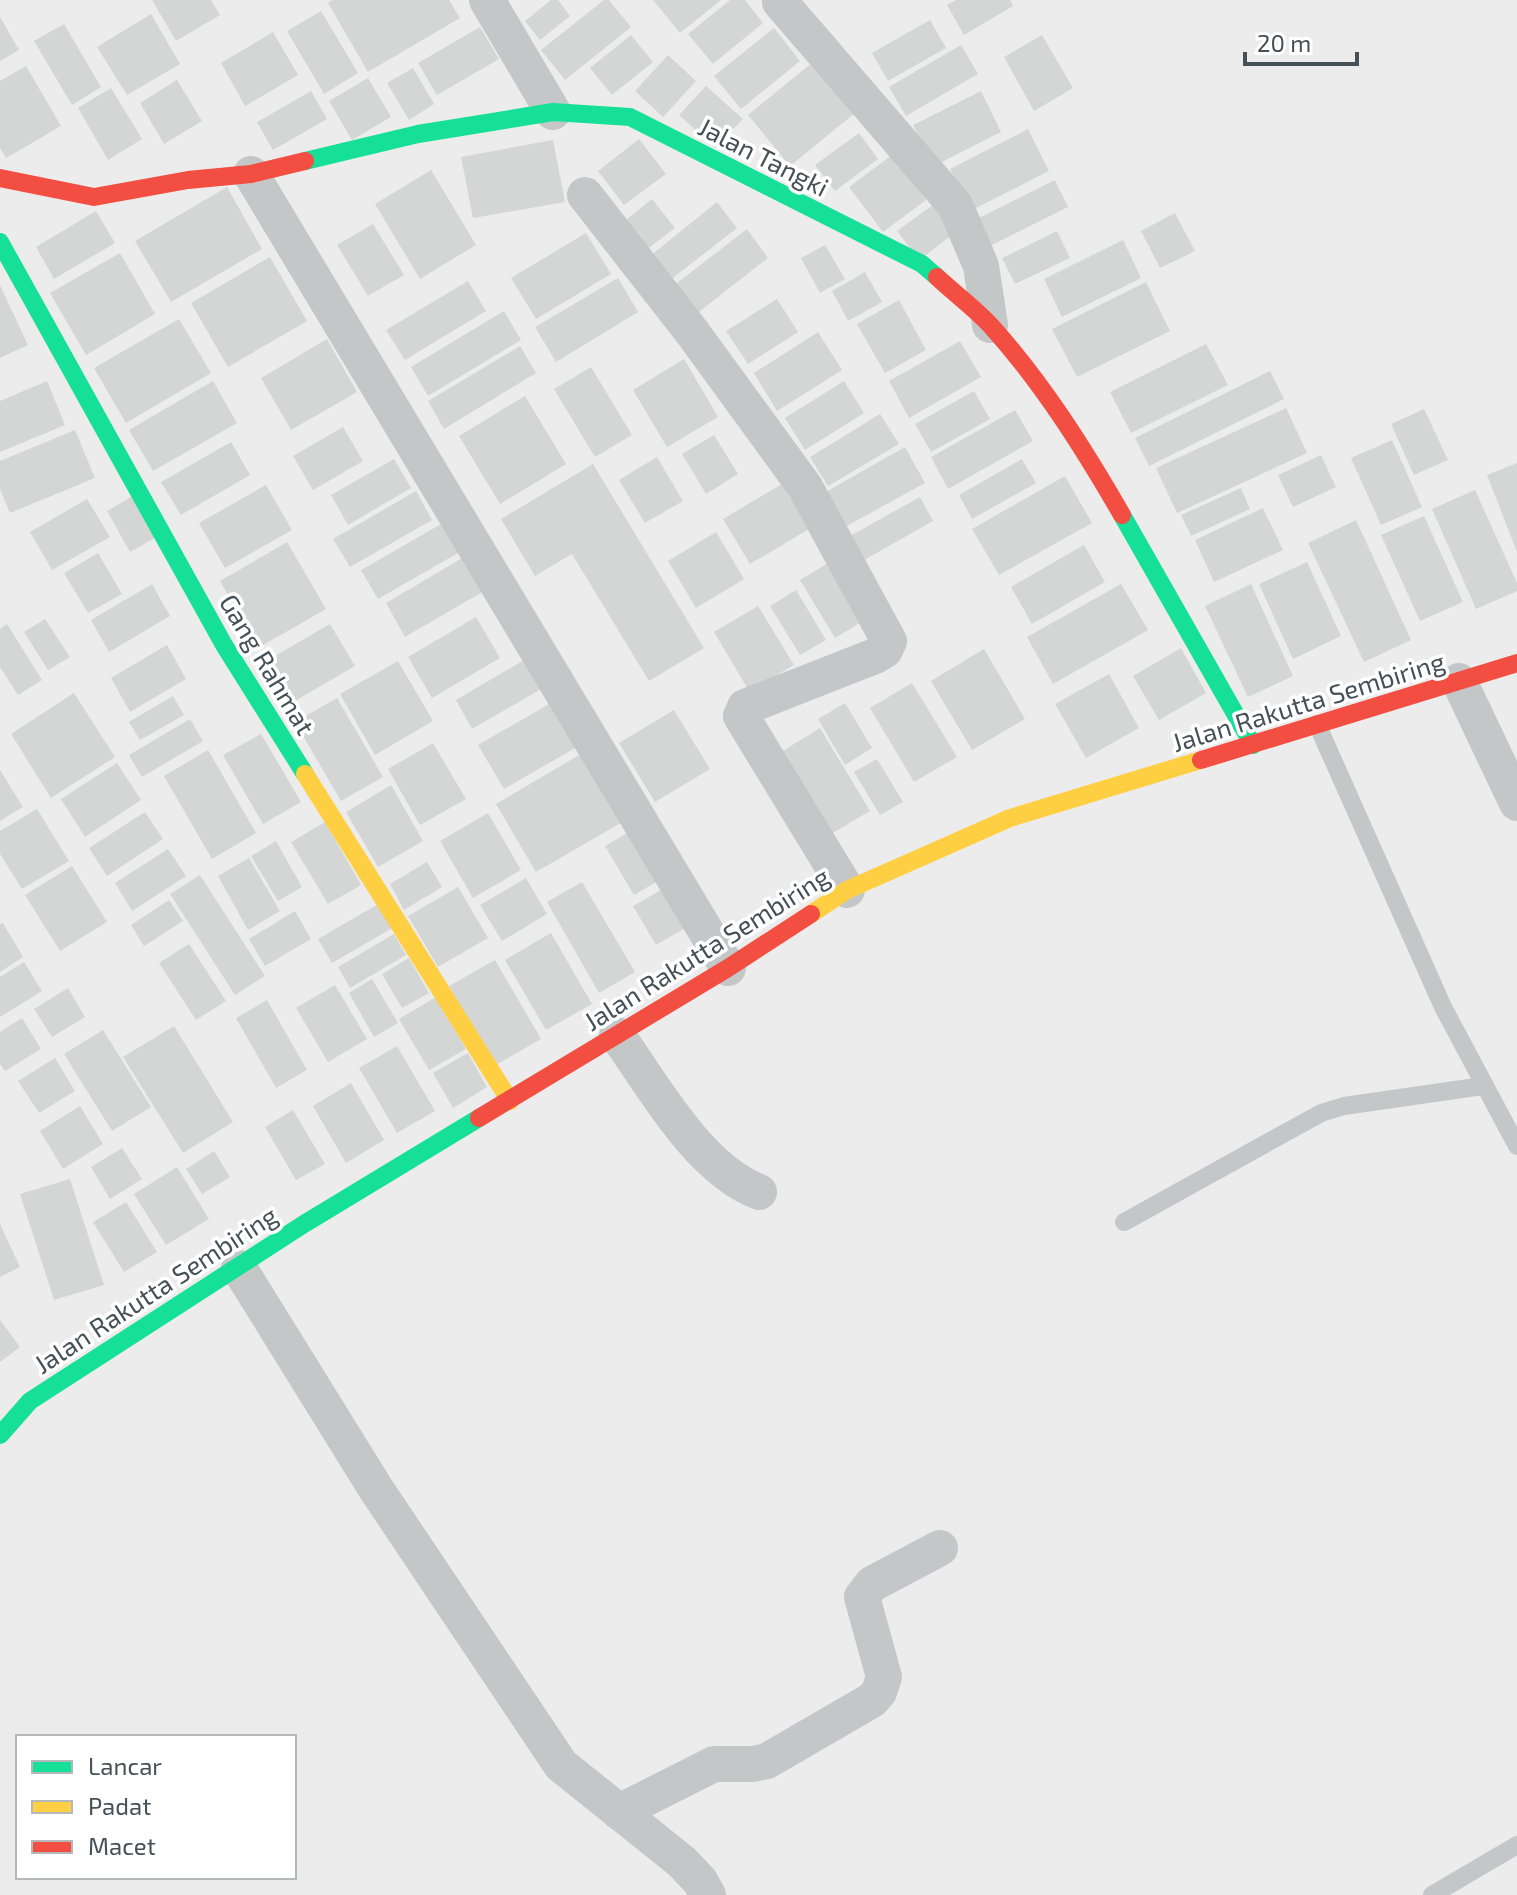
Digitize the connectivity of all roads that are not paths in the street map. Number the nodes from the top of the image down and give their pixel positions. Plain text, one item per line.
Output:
1 (487, 0) edge
2 (780, 2) dead end
3 (553, 112) junction
4 (251, 174) junction
5 (0, 178) edge
6 (585, 195) dead end
7 (0, 242) edge
8 (990, 325) junction
9 (1517, 663) edge
10 (1459, 681) junction
11 (1317, 724) junction
12 (1253, 745) junction
13 (1517, 803) edge
14 (847, 890) junction
15 (728, 968) junction
16 (617, 1035) junction
17 (1483, 1086) junction
18 (510, 1101) junction
19 (1517, 1146) edge
20 (759, 1192) dead end
21 (1124, 1222) dead end
22 (239, 1268) junction
23 (0, 1435) edge
24 (940, 1548) dead end
25 (619, 1812) junction
26 (1517, 1845) edge
27 (708, 1895) edge
28 (1432, 1895) edge

1 - 3 street
2 - 8 street
3 - 4 street, Jalan Tangki
3 - 8 street, Jalan Tangki
4 - 5 street, Jalan Tangki
4 - 15 street
6 - 14 street
7 - 18 street, Gang Rahmat
8 - 12 street, Jalan Tangki
9 - 10 street, Jalan Rakutta Sembiring
10 - 11 street, Jalan Rakutta Sembiring
10 - 13 street
11 - 12 street, Jalan Rakutta Sembiring
11 - 17 lane
12 - 14 street, Jalan Rakutta Sembiring
14 - 15 street, Jalan Rakutta Sembiring
15 - 16 street, Jalan Rakutta Sembiring
16 - 18 street, Jalan Rakutta Sembiring
16 - 20 street
17 - 19 lane
17 - 21 lane
18 - 22 street, Jalan Rakutta Sembiring
22 - 23 street, Jalan Rakutta Sembiring
22 - 25 street
24 - 25 street
25 - 27 street
26 - 28 lane

